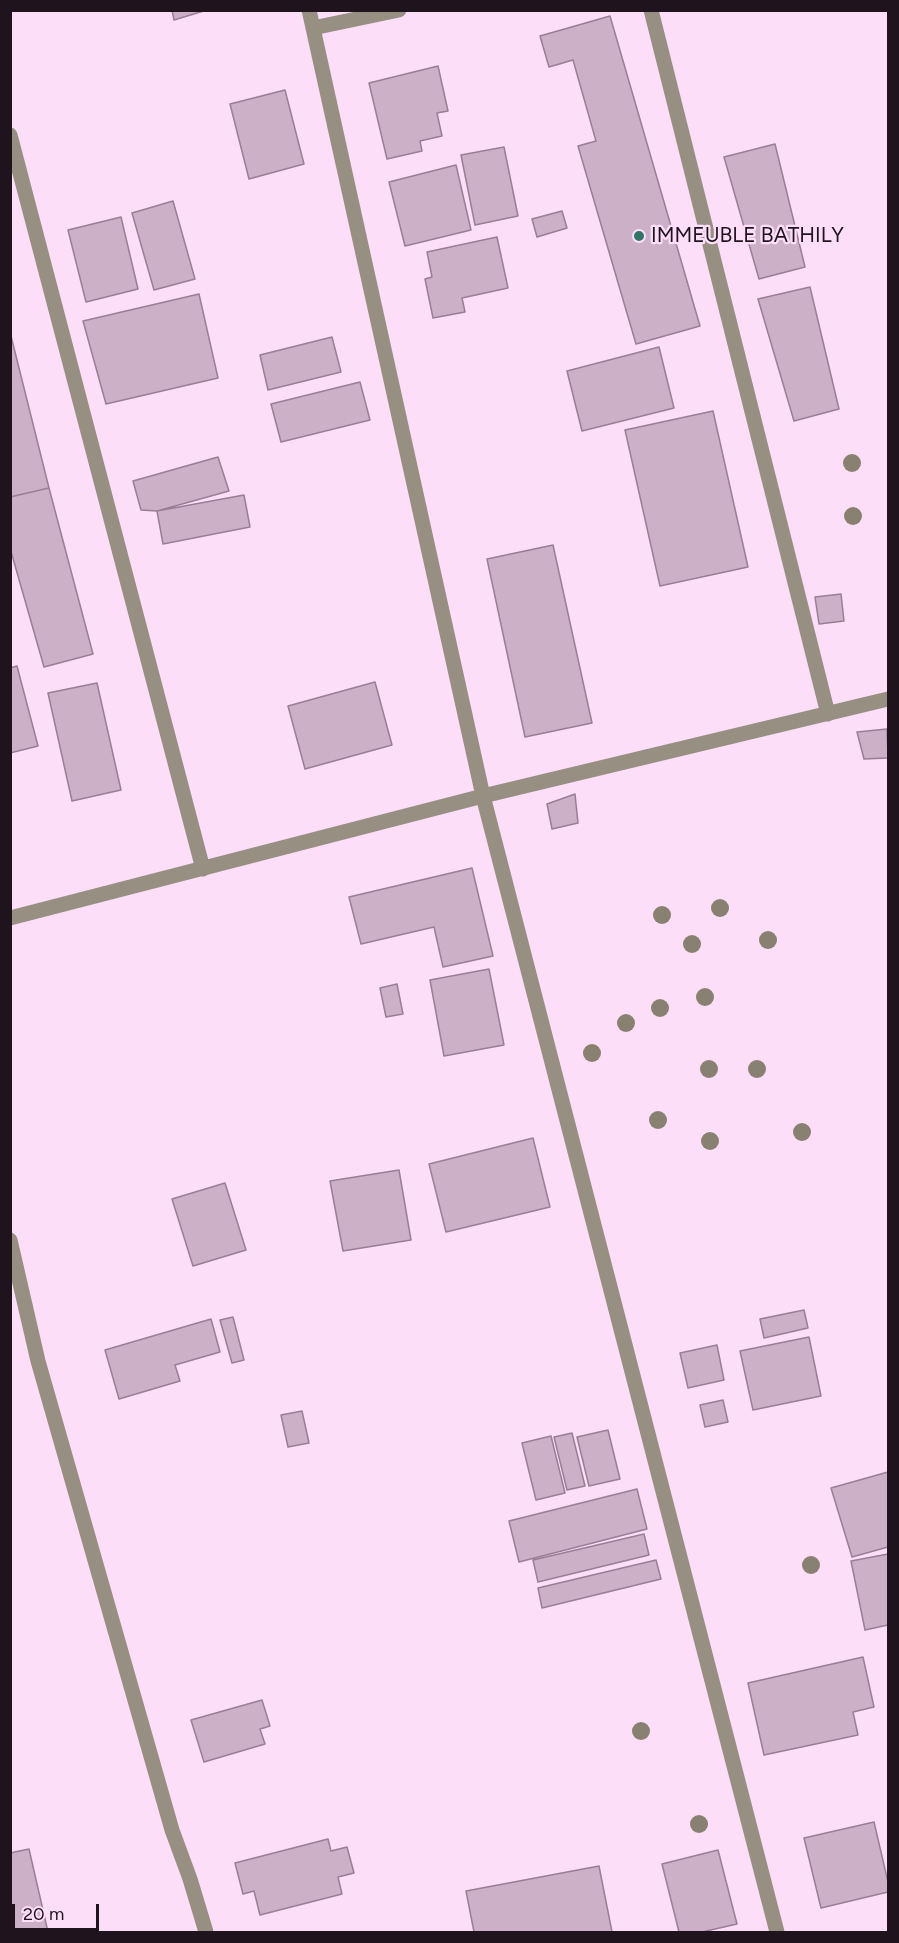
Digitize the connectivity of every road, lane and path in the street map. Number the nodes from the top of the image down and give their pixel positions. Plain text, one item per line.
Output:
1 (309, 10) edge
2 (399, 10) edge
3 (651, 10) edge
4 (313, 28) junction
5 (10, 135) edge
6 (888, 699) edge
7 (828, 714) junction
8 (483, 796) junction
9 (203, 868) junction
10 (10, 918) edge
11 (10, 1240) edge
12 (206, 1932) edge
13 (777, 1932) edge

1 - 4 street
2 - 4 street
3 - 7 street
4 - 8 street
5 - 9 street
6 - 7 street
7 - 8 street
8 - 9 street
8 - 13 street
9 - 10 street
11 - 12 street

